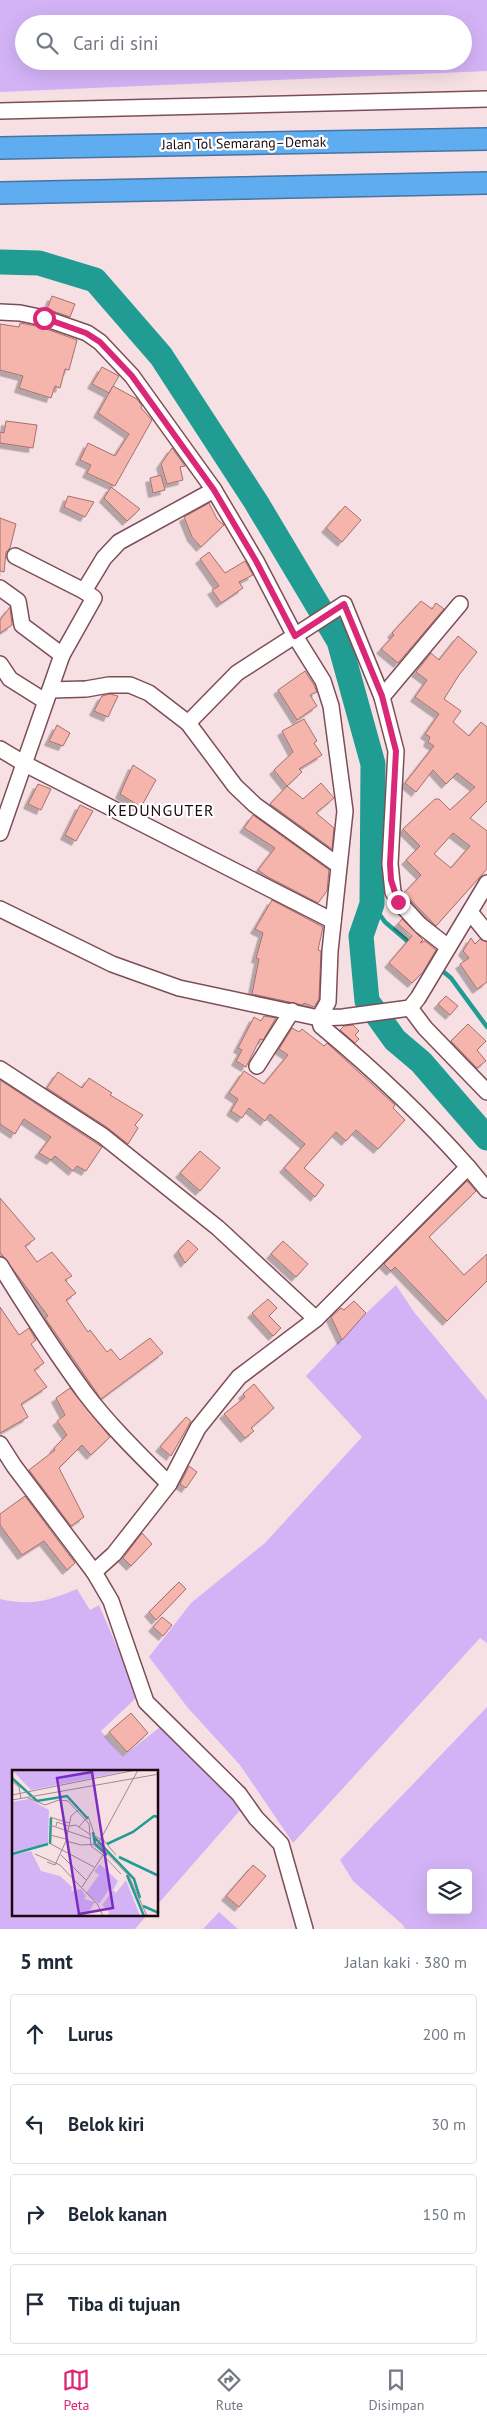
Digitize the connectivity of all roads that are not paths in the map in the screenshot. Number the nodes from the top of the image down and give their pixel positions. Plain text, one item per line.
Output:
1 (487, 99) edge
2 (0, 111) edge
3 (487, 139) edge
4 (0, 148) edge
5 (487, 183) edge
6 (0, 192) edge
7 (0, 312) edge
8 (214, 490) junction
9 (15, 556) dead end
10 (0, 588) edge
11 (84, 591) junction
12 (460, 604) dead end
13 (298, 634) junction
14 (62, 655) junction
15 (0, 664) edge
16 (48, 696) junction
17 (382, 696) junction
18 (188, 723) junction
19 (0, 749) edge
20 (25, 764) junction
21 (0, 833) edge
22 (338, 866) junction
23 (487, 883) edge
24 (0, 909) edge
25 (470, 912) junction
26 (333, 921) junction
27 (487, 933) edge
28 (445, 952) junction
29 (409, 1005) junction
30 (292, 1011) junction
31 (319, 1018) junction
32 (257, 1066) dead end
33 (0, 1069) edge
34 (487, 1092) edge
35 (468, 1167) junction
36 (487, 1190) edge
37 (0, 1265) edge
38 (316, 1319) junction
39 (0, 1444) edge
40 (169, 1484) junction
41 (94, 1572) junction
42 (305, 1929) edge

1 - 2 street
3 - 4 highway, Jalan Tol Semarang–Demak
5 - 6 highway
7 - 8 street
8 - 11 street
8 - 13 street
9 - 11 street
10 - 14 street
11 - 14 street
12 - 17 street
13 - 17 street
13 - 18 street
13 - 22 street
14 - 16 street
15 - 16 street
16 - 18 street
16 - 20 street
17 - 28 street
18 - 22 street
19 - 20 street
20 - 21 street
20 - 26 street
22 - 26 street
23 - 25 street
24 - 30 street
25 - 27 street
25 - 28 street
26 - 31 street
28 - 29 street
29 - 31 street
29 - 34 street
30 - 31 street
30 - 32 street
31 - 35 street
33 - 38 street
35 - 36 street
35 - 38 street
37 - 40 street
38 - 40 street
39 - 41 street
40 - 41 street
41 - 42 street

